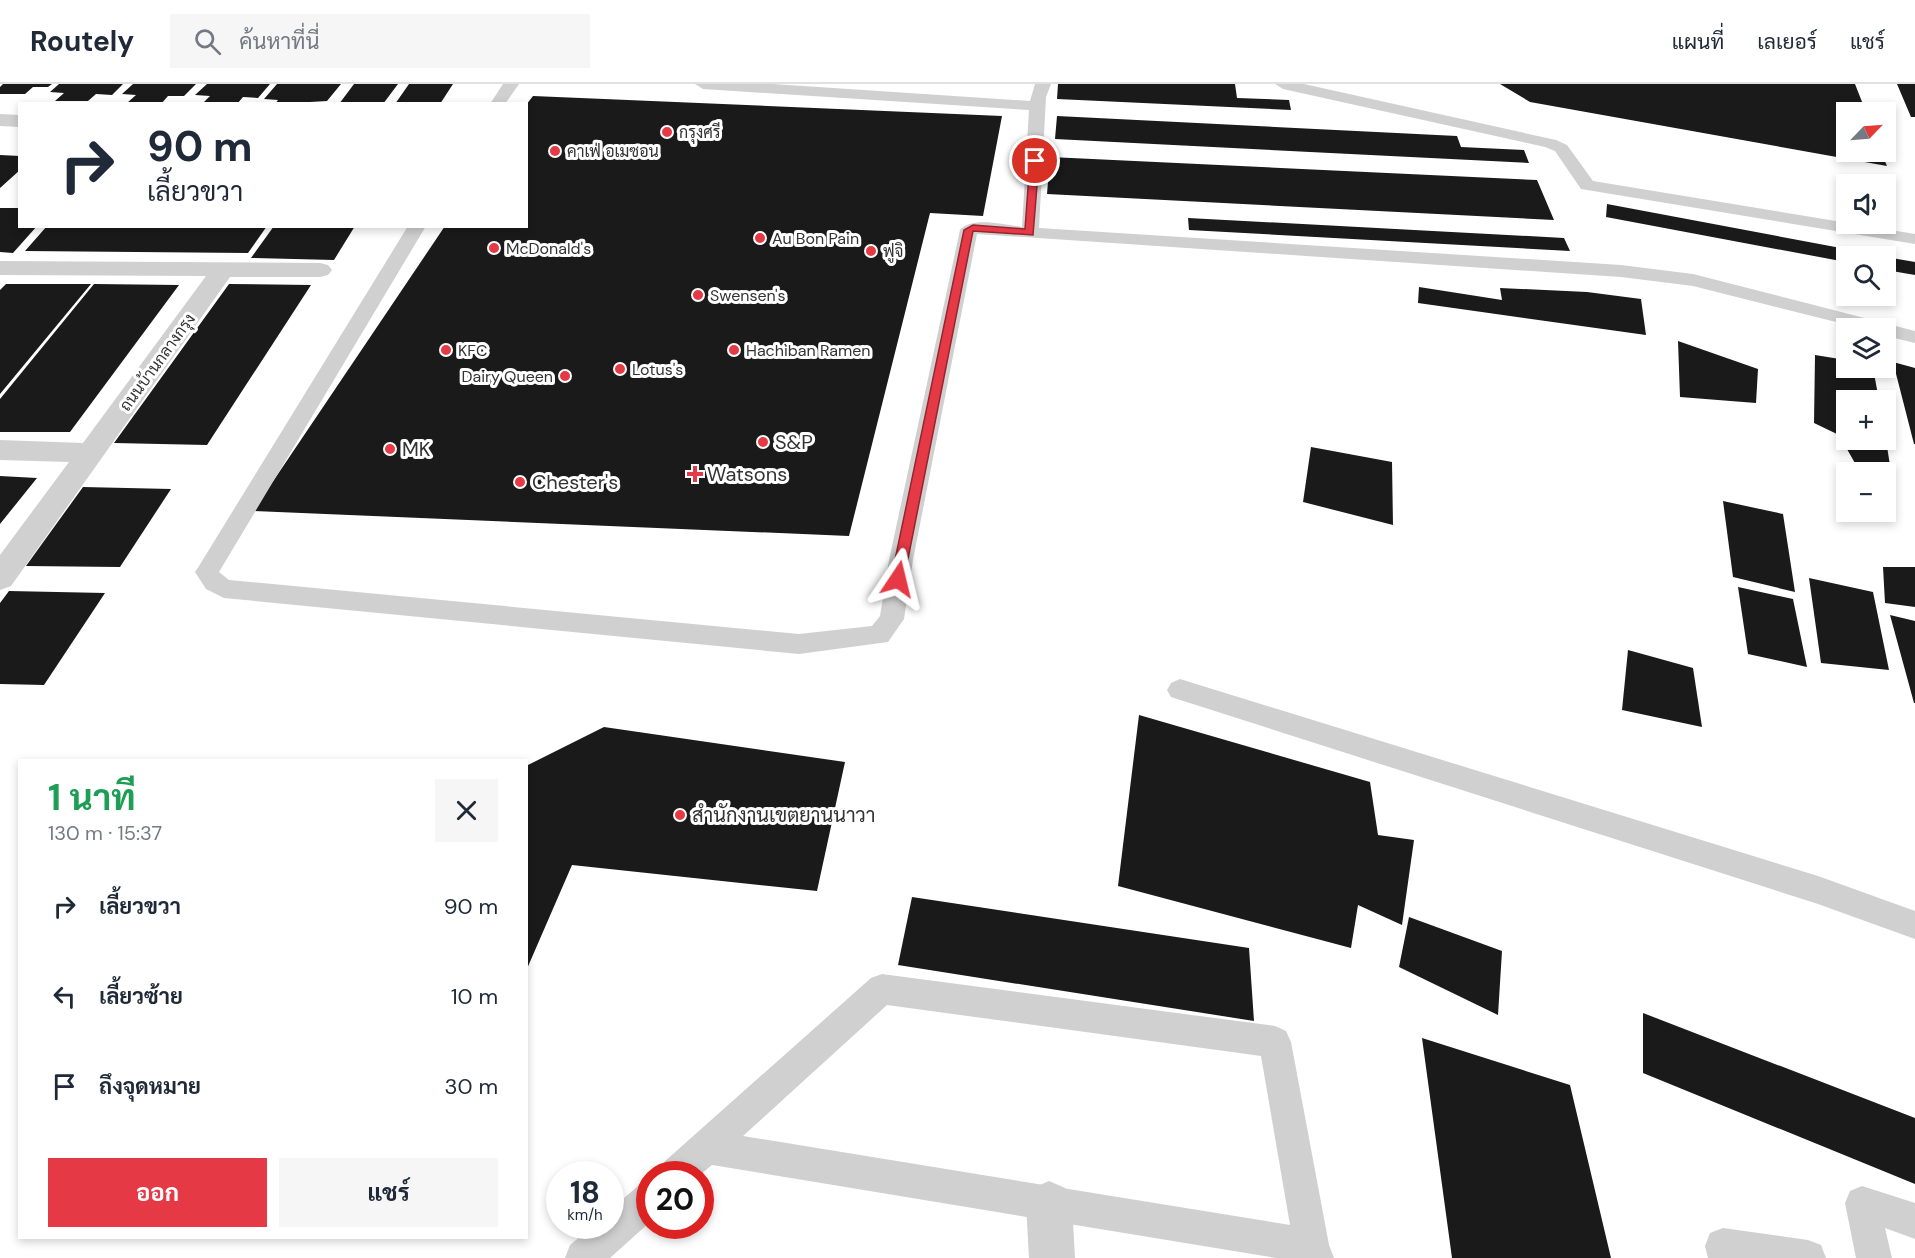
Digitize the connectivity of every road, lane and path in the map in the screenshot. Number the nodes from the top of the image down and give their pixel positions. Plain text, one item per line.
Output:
1 (511, 84) edge
2 (703, 84) edge
3 (1043, 84) edge
4 (1283, 84) edge
5 (498, 102) edge
6 (1038, 106) junction
7 (0, 120) edge
8 (18, 121) edge
9 (416, 228) edge
10 (1030, 233) junction
11 (1915, 239) edge
12 (0, 268) edge
13 (223, 270) junction
14 (320, 270) dead end
15 (1842, 318) edge
16 (1896, 332) edge
17 (1915, 337) edge
18 (0, 450) edge
19 (90, 453) junction
20 (0, 578) edge
21 (1180, 690) dead end
22 (1915, 925) edge
23 (706, 1147) junction
24 (690, 1161) edge
25 (1049, 1204) junction
26 (636, 1211) edge
27 (1915, 1221) edge
28 (1313, 1252) edge
29 (583, 1258) edge
30 (1052, 1258) edge
31 (1726, 1258) edge
32 (1808, 1258) edge
33 (1874, 1258) edge

1 - 5 lane
2 - 6 lane
3 - 6 lane
4 - 11 lane
6 - 10 lane
7 - 8 street
9 - 10 lane
10 - 15 lane
12 - 13 street
13 - 14 street
13 - 19 street, ถนนบ้านกลางกรุง
16 - 17 lane
18 - 19 street
19 - 20 street, ถนนบ้านกลางกรุง
21 - 22 lane
23 - 24 lane
23 - 25 lane
23 - 28 lane
25 - 28 lane
25 - 30 street
26 - 29 lane
27 - 33 lane
31 - 32 lane

